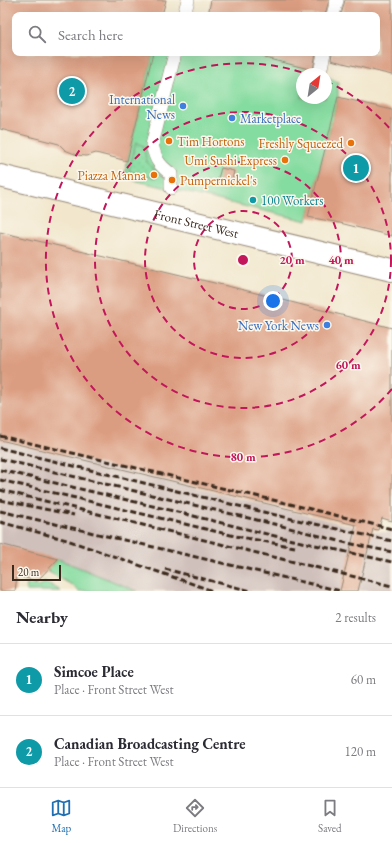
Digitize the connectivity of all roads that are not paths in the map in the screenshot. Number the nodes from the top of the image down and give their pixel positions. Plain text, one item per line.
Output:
1 (188, 0) edge
2 (337, 0) edge
3 (185, 12) edge
4 (334, 12) edge
5 (174, 56) edge
6 (323, 56) edge
7 (321, 68) edge
8 (0, 176) edge
9 (171, 188) dead end
10 (392, 270) edge

1 - 3 street
2 - 4 street
5 - 9 street
6 - 7 street
8 - 10 main road, Front Street West

